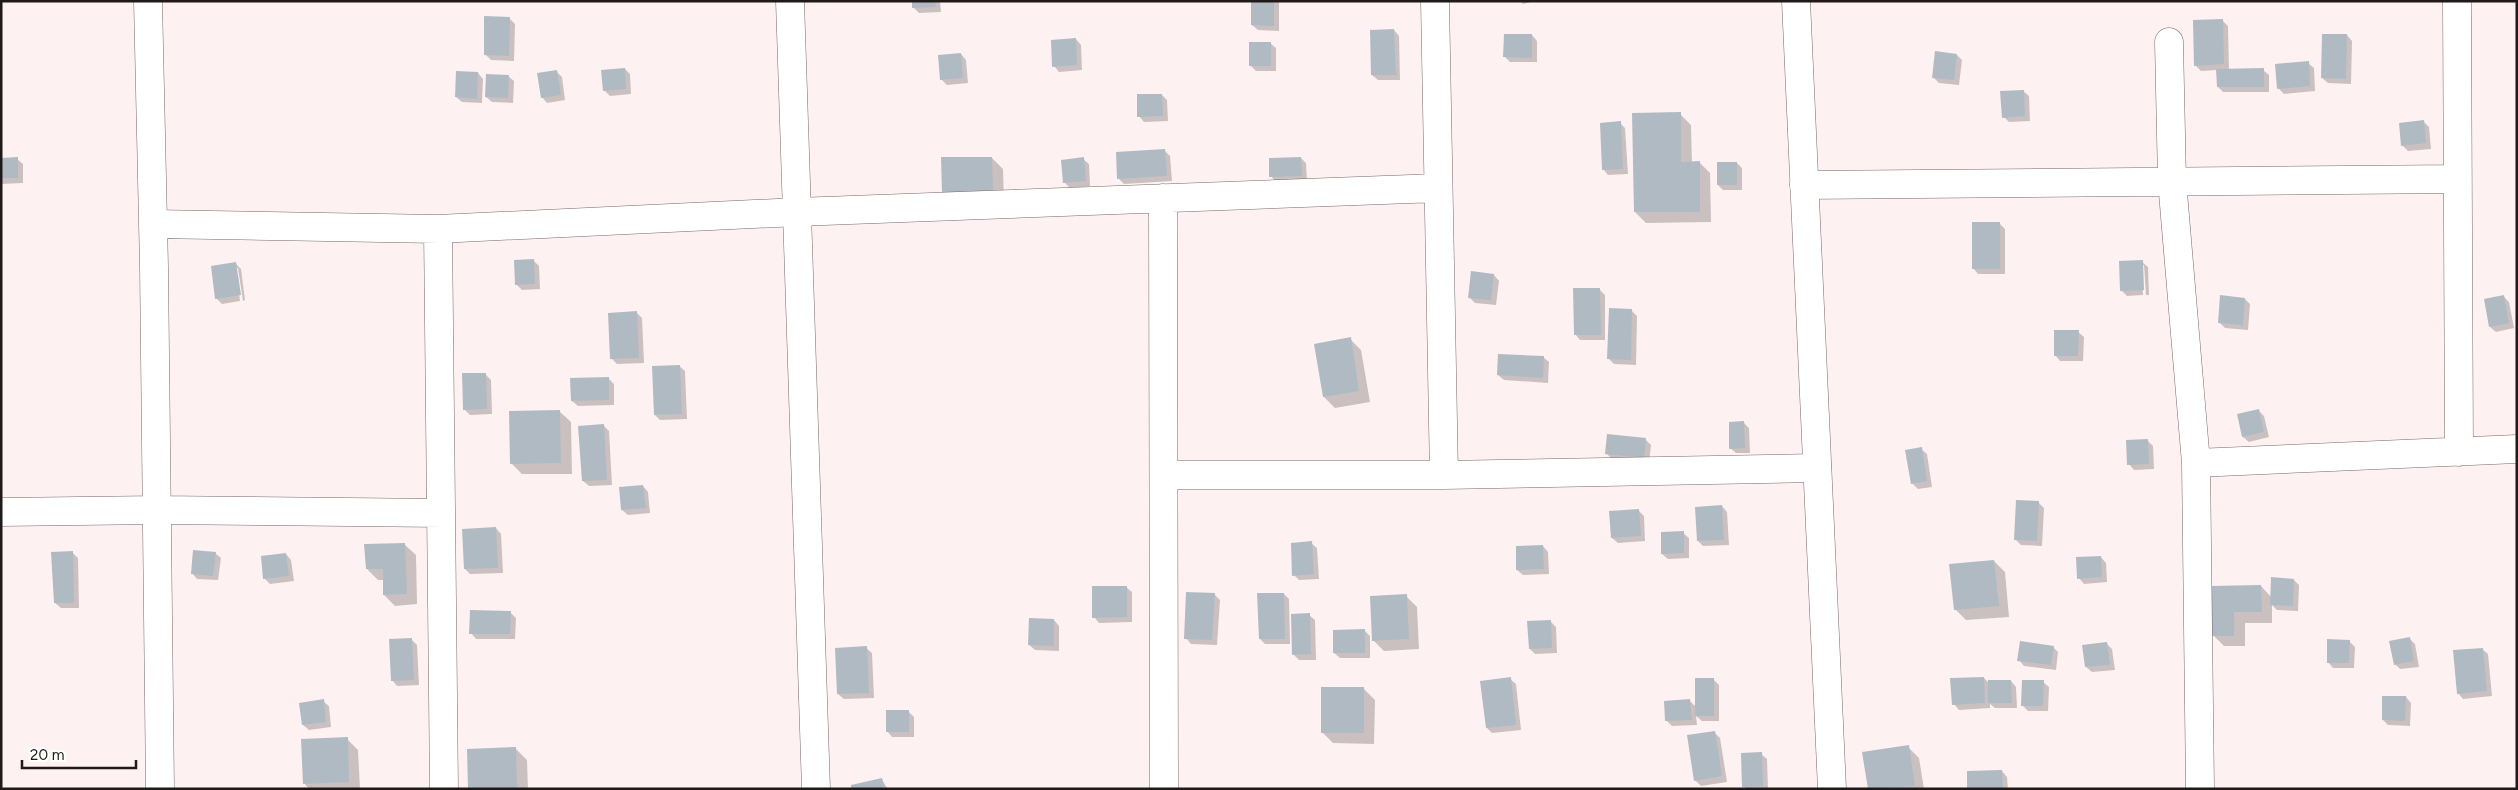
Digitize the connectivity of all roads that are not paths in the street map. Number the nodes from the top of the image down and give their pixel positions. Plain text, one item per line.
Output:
1 (148, 1) edge
2 (790, 1) edge
3 (1435, 1) edge
4 (1796, 1) edge
5 (2457, 1) edge
6 (2169, 42) dead end
7 (2456, 179) junction
8 (2172, 181) junction
9 (1804, 185) junction
10 (1438, 188) junction
11 (1163, 198) junction
12 (797, 212) junction
13 (153, 224) junction
14 (438, 229) junction
15 (2517, 449) edge
16 (2459, 452) junction
17 (2196, 463) junction
18 (1817, 468) junction
19 (1164, 475) junction
20 (1444, 475) junction
21 (157, 510) junction
22 (1, 512) edge
23 (441, 513) junction
24 (160, 789) edge
25 (444, 789) edge
26 (816, 789) edge
27 (1164, 789) edge
28 (1832, 789) edge
29 (2200, 789) edge

1 - 13 street
2 - 12 street
3 - 10 street
4 - 9 street
5 - 7 street
6 - 8 street
7 - 8 street
7 - 16 street
8 - 9 street
8 - 17 street
9 - 18 street
10 - 11 street
10 - 20 street
11 - 12 street
11 - 19 street
12 - 14 street
12 - 26 street
13 - 14 street
13 - 21 street
14 - 23 street
15 - 16 street
16 - 17 street
17 - 29 street
18 - 20 street
18 - 28 street
19 - 20 street
19 - 27 street
21 - 22 street
21 - 23 street
21 - 24 street
23 - 25 street

